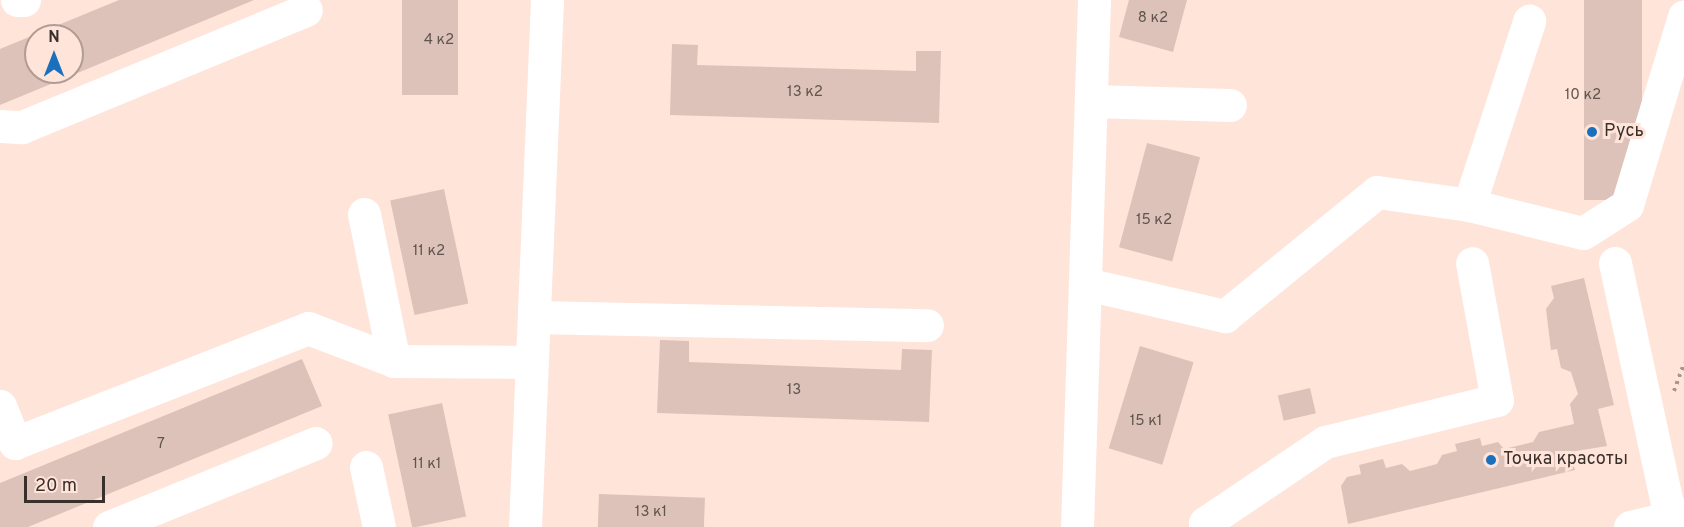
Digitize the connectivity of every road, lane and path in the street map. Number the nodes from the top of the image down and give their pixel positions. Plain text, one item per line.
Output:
1 (17, 0) edge
2 (24, 0) edge
3 (547, 0) edge
4 (1094, 0) edge
5 (306, 10) dead end
6 (1684, 16) edge
7 (1529, 21) dead end
8 (1092, 101) junction
9 (1230, 105) dead end
10 (0, 126) edge
11 (1469, 205) junction
12 (364, 214) dead end
13 (1615, 262) dead end
14 (1472, 263) dead end
15 (1086, 284) junction
16 (535, 317) junction
17 (927, 325) dead end
18 (394, 361) junction
19 (531, 362) junction
20 (0, 406) edge
21 (316, 443) dead end
22 (366, 467) dead end
23 (1677, 515) edge
24 (1198, 526) edge
25 (109, 527) edge
26 (380, 527) edge
27 (525, 527) edge
28 (1077, 527) edge
29 (1630, 527) edge

1 - 2 street
3 - 16 street
4 - 8 street
5 - 10 street
6 - 11 street
7 - 11 street
8 - 9 street
8 - 15 street
11 - 15 street
12 - 18 street
13 - 23 street
14 - 24 street
15 - 28 street
16 - 17 street
16 - 19 street
18 - 19 street
18 - 20 street
19 - 27 street
21 - 25 street
22 - 26 street
23 - 29 street

